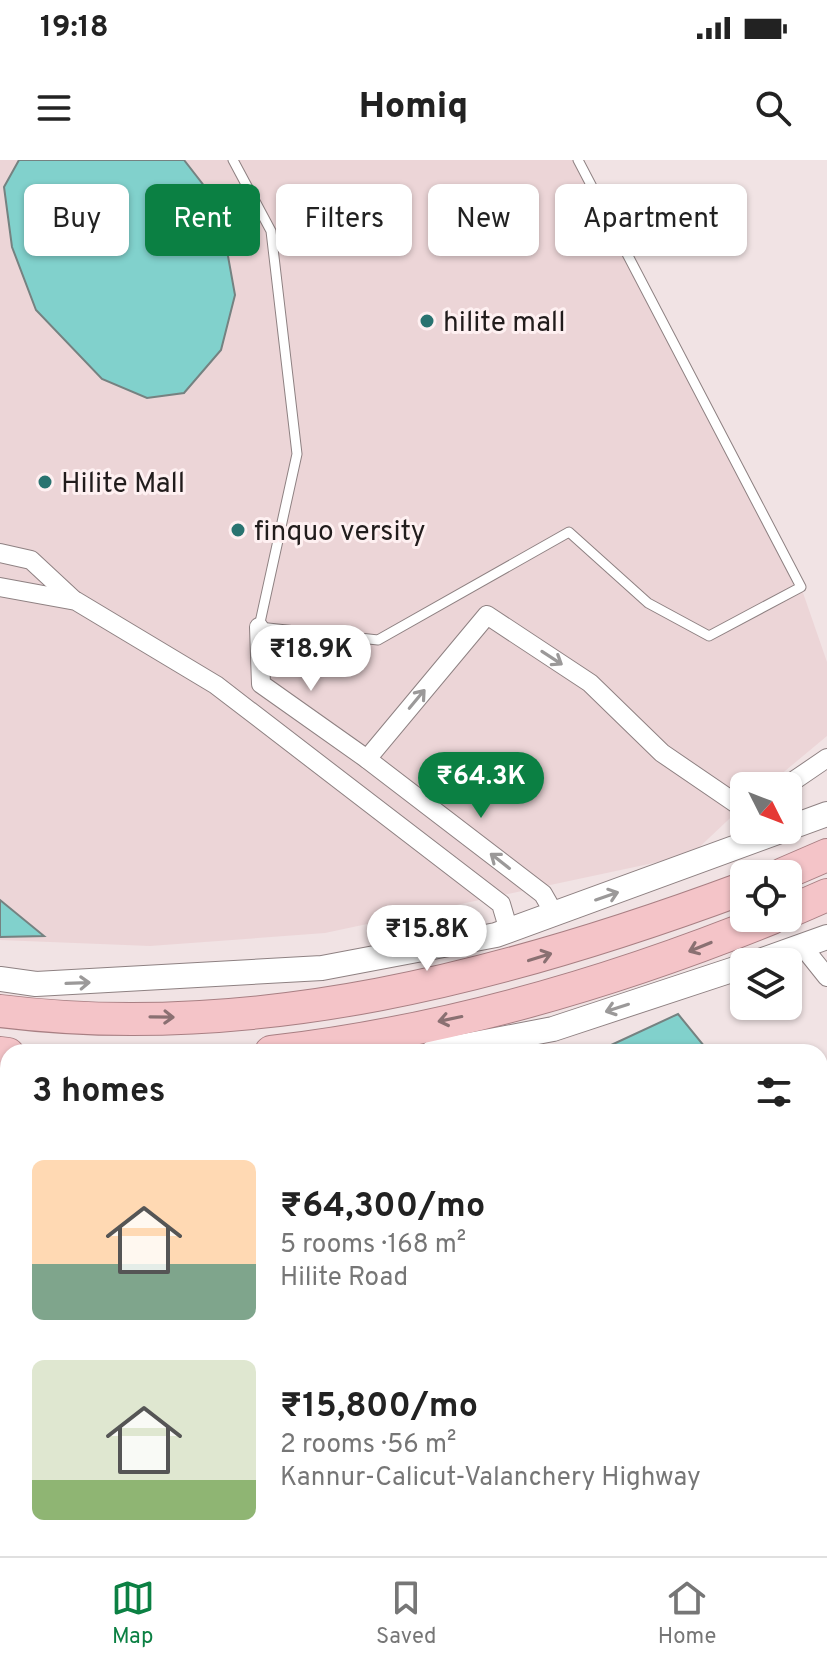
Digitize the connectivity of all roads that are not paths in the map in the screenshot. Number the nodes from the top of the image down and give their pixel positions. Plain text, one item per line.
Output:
1 (233, 160) edge
2 (578, 160) edge
3 (0, 553) edge
4 (0, 587) edge
5 (76, 601) junction
6 (259, 627) junction
7 (827, 758) edge
8 (367, 759) junction
9 (802, 775) edge
10 (730, 799) edge
11 (827, 814) edge
12 (827, 855) edge
13 (802, 866) edge
14 (730, 893) edge
15 (827, 895) edge
16 (802, 906) edge
17 (555, 915) junction
18 (509, 931) junction
19 (737, 932) edge
20 (827, 937) edge
21 (803, 947) junction
22 (800, 948) edge
23 (730, 971) edge
24 (827, 977) edge
25 (0, 979) edge
26 (0, 1011) edge
27 (338, 1044) edge
28 (508, 1044) edge

1 - 6 lane
2 - 6 lane
3 - 5 street
4 - 5 street
5 - 18 street
6 - 8 street
7 - 9 street
8 -> 10 street
17 -> 8 street
17 -> 11 street
12 - 13 highway
26 -> 14 highway
15 - 16 highway
17 - 18 street
25 -> 18 street
19 -> 27 highway
20 - 21 street
21 - 22 street
21 - 24 street
23 -> 28 street

